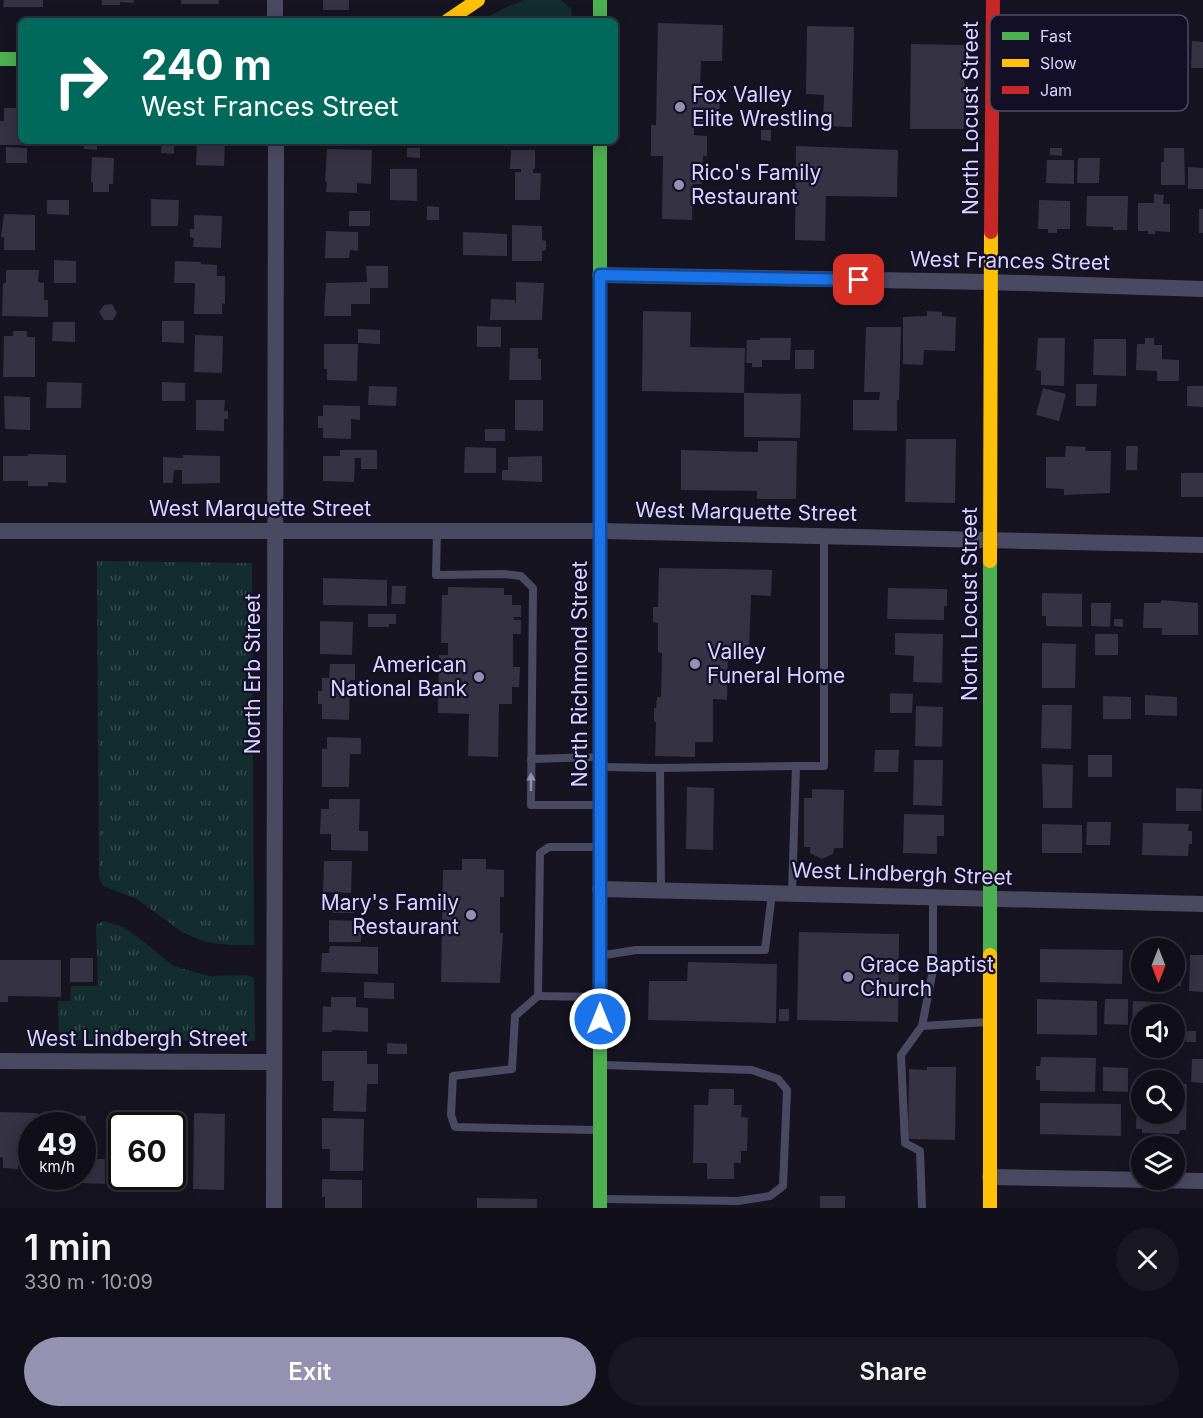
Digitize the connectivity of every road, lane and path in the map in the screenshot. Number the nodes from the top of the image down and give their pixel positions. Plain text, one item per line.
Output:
1 (275, 0) edge
2 (478, 0) edge
3 (600, 0) edge
4 (993, 0) edge
5 (451, 15) edge
6 (993, 15) edge
7 (275, 18) edge
8 (600, 18) edge
9 (0, 58) edge
10 (18, 58) edge
11 (992, 111) edge
12 (276, 144) edge
13 (600, 144) edge
14 (600, 275) junction
15 (990, 282) junction
16 (1203, 289) edge
17 (0, 531) edge
18 (436, 531) junction
19 (601, 531) junction
20 (276, 532) junction
21 (824, 536) junction
22 (992, 540) junction
23 (1203, 545) edge
24 (531, 759) junction
25 (600, 762) junction
26 (796, 766) junction
27 (660, 768) junction
28 (600, 805) junction
29 (600, 847) junction
30 (600, 889) junction
31 (661, 890) junction
32 (772, 893) junction
33 (792, 893) junction
34 (933, 897) junction
35 (992, 899) junction
36 (1203, 904) edge
37 (600, 956) junction
38 (538, 996) junction
39 (600, 997) junction
40 (991, 1022) junction
41 (922, 1026) junction
42 (0, 1061) edge
43 (274, 1062) junction
44 (600, 1065) junction
45 (600, 1130) junction
46 (990, 1177) junction
47 (1203, 1181) edge
48 (600, 1203) edge
49 (274, 1208) edge
50 (922, 1208) edge
51 (990, 1208) edge

1 - 7 street
2 - 5 street
3 - 8 street
4 - 6 street, North Locust Street
9 - 10 street
11 - 15 street, North Locust Street
12 - 20 street, North Erb Street
13 - 14 street, North Richmond Street
14 - 15 street, West Frances Street
14 - 19 street, North Richmond Street
15 - 16 street, West Frances Street
15 - 22 street, North Locust Street
17 - 20 street, West Marquette Street
18 - 19 street, West Marquette Street
18 - 20 street, West Marquette Street
18 - 24 lane
19 - 21 street, West Marquette Street
19 - 25 street, North Richmond Street
20 - 43 street, North Erb Street
21 - 22 street, West Marquette Street
21 - 26 lane
22 - 23 street, West Marquette Street
22 - 35 street, North Locust Street
24 - 25 lane
28 -> 24 lane
25 - 27 lane
25 - 28 street, North Richmond Street
26 - 27 lane
26 - 33 lane
27 - 31 lane
28 - 29 street, North Richmond Street
29 - 30 street, North Richmond Street
29 - 38 lane
30 - 31 street, West Lindbergh Street
30 - 37 street, North Richmond Street
31 - 32 street, West Lindbergh Street
32 - 33 street, West Lindbergh Street
32 - 37 lane
33 - 34 street, West Lindbergh Street
34 - 35 street, West Lindbergh Street
34 - 41 lane
35 - 36 street, West Lindbergh Street
35 - 40 street, North Locust Street
37 - 39 street, North Richmond Street
38 - 39 lane
38 - 45 lane
39 - 44 street, North Richmond Street
40 - 41 lane
40 - 46 street, North Locust Street
41 - 50 lane
42 - 43 street, West Lindbergh Street
43 - 49 street, North Erb Street
44 - 45 street, North Richmond Street
44 - 48 lane
45 - 48 street, North Richmond Street
46 - 47 street
46 - 51 street, North Locust Street

